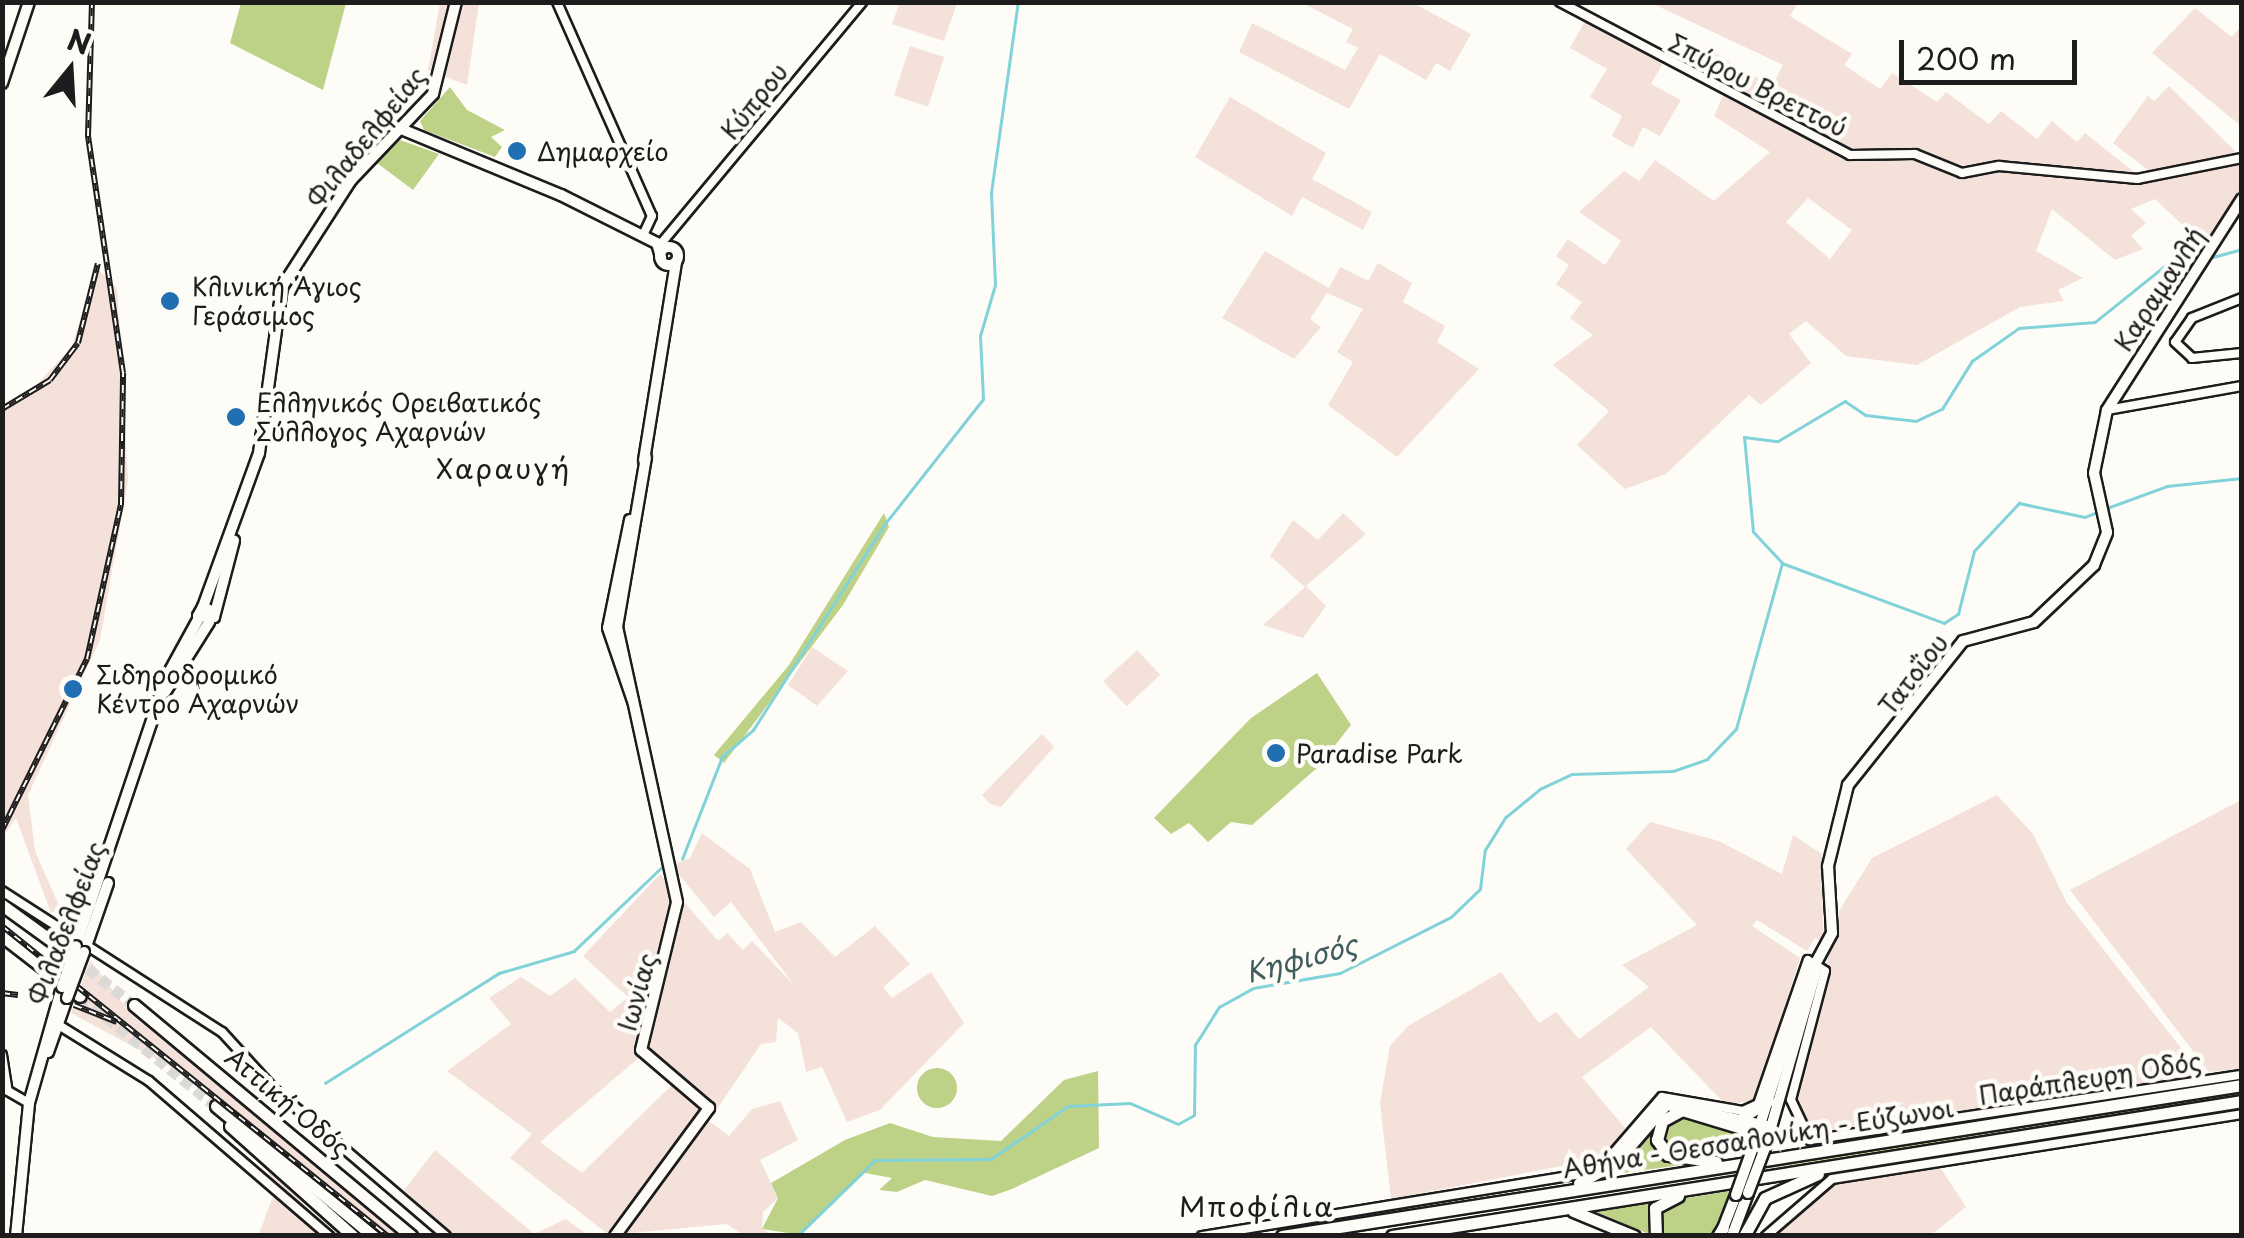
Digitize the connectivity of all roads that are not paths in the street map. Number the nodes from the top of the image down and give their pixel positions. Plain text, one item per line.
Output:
1 (28, 2) edge
2 (456, 2) edge
3 (556, 2) edge
4 (862, 2) edge
5 (1560, 2) edge
6 (2, 83) edge
7 (399, 128) junction
8 (2242, 158) edge
9 (2242, 199) edge
10 (643, 235) junction
11 (665, 250) junction
12 (678, 284) junction
13 (2242, 298) edge
14 (2242, 353) edge
15 (2124, 380) junction
16 (2242, 386) edge
17 (2137, 398) junction
18 (2110, 406) junction
19 (206, 615) junction
20 (207, 644) dead end
21 (191, 647) junction
22 (162, 697) junction
23 (2, 891) edge
24 (2, 905) edge
25 (2, 936) edge
26 (80, 946) junction
27 (1817, 965) junction
28 (69, 996) junction
29 (134, 1005) tunnel mouth
30 (58, 1024) junction
31 (2, 1054) edge
32 (2242, 1076) edge
33 (34, 1085) junction
34 (2242, 1085) edge
35 (1768, 1101) junction
36 (2242, 1101) edge
37 (29, 1103) junction
38 (2242, 1114) edge
39 (1736, 1121) junction
40 (1762, 1136) junction
41 (1855, 1162) junction
42 (1735, 1163) junction
43 (1706, 1185) junction
44 (1536, 1196) junction
45 (1544, 1211) junction
46 (387, 1214) junction
47 (1724, 1234) edge
48 (1745, 1235) edge
49 (16, 1236) edge
50 (329, 1236) edge
51 (352, 1236) edge
52 (374, 1236) edge
53 (412, 1236) edge
54 (420, 1236) edge
55 (446, 1236) edge
56 (615, 1236) edge
57 (1202, 1236) edge
58 (1282, 1236) edge
59 (1392, 1236) edge
60 (1634, 1236) edge
61 (1656, 1236) edge
62 (1766, 1236) edge

1 - 6 main road
2 - 7 main road, Φιλαδελφείας
3 - 10 street
4 - 11 street, Κύπρου
5 - 8 street, Σπύρου Βρεττού
7 - 10 main road
7 - 19 main road, Φιλαδελφείας
9 - 15 main road, Καραμανλή
10 - 11 main road
11 - 12 main road
11 - 12 main road, Ιωνίας
12 - 56 main road, Ιωνίας
13 - 14 street
15 - 17 main road
15 - 18 main road, Καραμανλή
16 - 17 street
17 - 18 street
18 - 27 main road, Τατοΐου
19 - 21 main road, Φιλαδελφείας
19 - 22 main road, Φιλαδελφείας
20 - 21 main road
21 - 22 main road, Φιλαδελφείας
22 - 26 main road, Φιλαδελφείας
23 - 26 street
24 - 26 highway
25 - 28 highway
26 - 28 main road, Φιλαδελφείας, bridge
26 - 55 street
27 - 32 street, Παράπλευρη Οδός
27 - 35 main road, Τατοΐου
27 - 40 main road, Τατοΐου
27 - 57 street
28 - 30 main road, Φιλαδελφείας
28 - 33 main road, Φιλαδελφείας
29 - 46 highway, Αττική Οδός
30 - 33 main road, Φιλαδελφείας
30 - 50 street
31 - 37 street
33 - 37 main road, Φιλαδελφείας
34 - 42 highway, Αθήνα - Θεσσαλονίκη - Εύζωνοι
35 - 39 highway
35 - 40 main road, Τατοΐου
36 - 41 highway, Αθήνα - Θεσσαλονίκη - Εύζωνοι
37 - 49 main road, Φιλαδελφείας
38 - 62 street
39 - 40 highway
39 - 40 highway
39 - 42 highway
39 - 44 highway
40 - 47 main road, Τατοΐου, bridge
40 - 47 main road, Τατοΐου, bridge
41 - 43 highway, Αθήνα - Θεσσαλονίκη - Εύζωνοι
41 - 48 highway
42 - 44 highway, Αθήνα - Θεσσαλονίκη - Εύζωνοι
43 - 45 highway, Αθήνα - Θεσσαλονίκη - Εύζωνοι
43 - 61 highway
44 - 58 highway, Αθήνα - Θεσσαλονίκη - Εύζωνοι
45 - 59 highway, Αθήνα - Θεσσαλονίκη - Εύζωνοι
45 - 60 highway
46 - 53 highway, Αττική Οδός
46 - 54 highway
51 - 52 highway, Αττική Οδός

